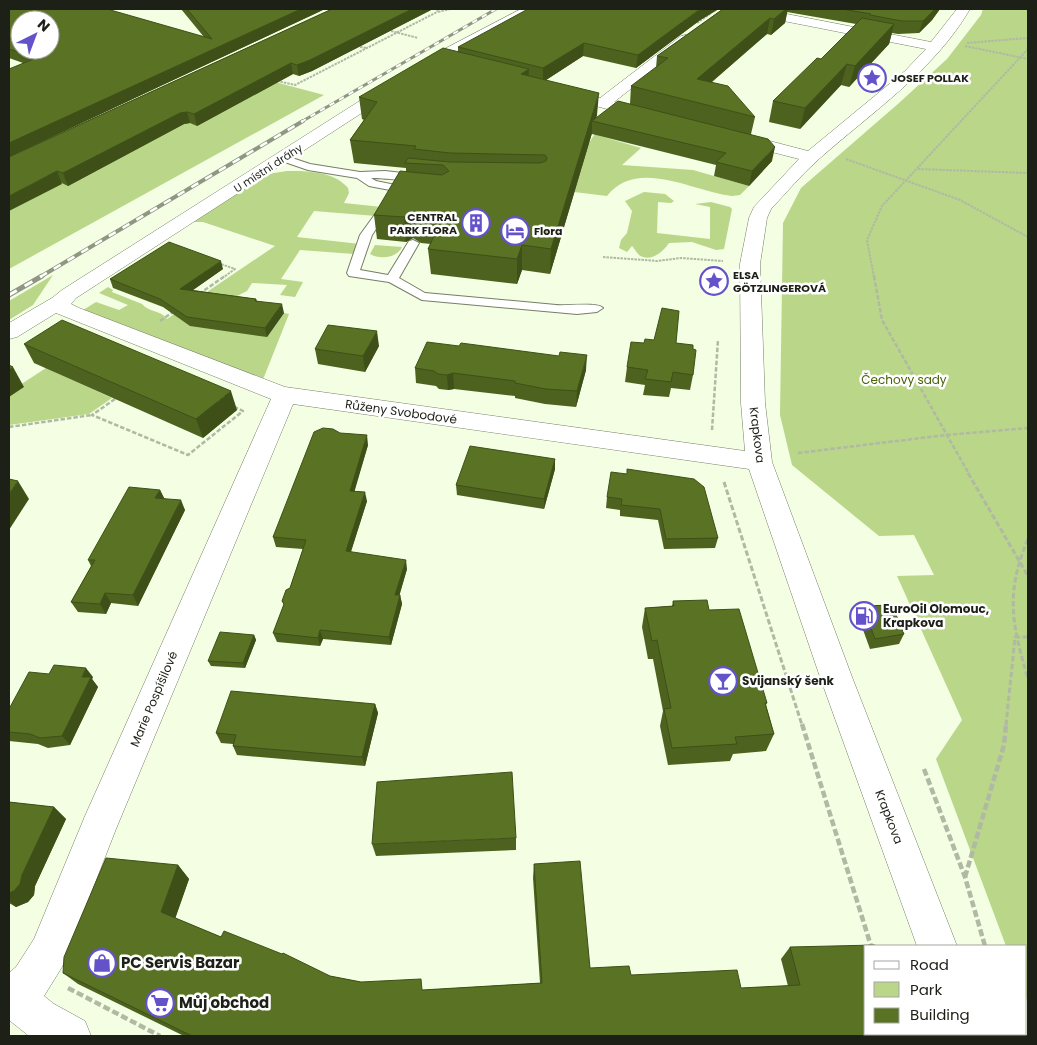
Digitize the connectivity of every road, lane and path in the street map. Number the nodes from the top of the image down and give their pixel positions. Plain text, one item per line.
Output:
1 (450, 9) edge
2 (530, 9) edge
3 (743, 9) edge
4 (964, 9) edge
5 (438, 10) edge
6 (419, 16) dead end
7 (426, 18) junction
8 (390, 31) edge
9 (697, 31) edge
10 (398, 32) junction
11 (418, 38) dead end
12 (1028, 38) edge
13 (962, 44) dead end
14 (360, 46) edge
15 (965, 46) dead end
16 (934, 47) junction
17 (368, 48) junction
18 (1028, 49) edge
19 (1021, 57) junction
20 (1028, 59) edge
21 (434, 60) junction
22 (327, 63) edge
23 (335, 65) junction
24 (452, 65) edge
25 (270, 78) edge
26 (549, 90) edge
27 (603, 103) junction
28 (659, 118) edge
29 (725, 134) edge
30 (811, 157) junction
31 (283, 158) junction
32 (842, 158) dead end
33 (918, 169) junction
34 (1028, 173) edge
35 (360, 175) junction
36 (432, 179) edge
37 (908, 180) junction
38 (398, 190) junction
39 (426, 193) edge
40 (1028, 237) edge
41 (412, 242) edge
42 (603, 257) dead end
43 (726, 262) dead end
44 (217, 263) edge
45 (392, 279) junction
46 (195, 296) edge
47 (60, 303) junction
48 (178, 308) edge
49 (597, 308) dead end
50 (154, 324) dead end
51 (9, 332) edge
52 (718, 340) dead end
53 (276, 392) junction
54 (114, 399) edge
55 (227, 404) edge
56 (92, 415) junction
57 (9, 427) edge
58 (1028, 428) edge
59 (712, 433) dead end
60 (946, 436) junction
61 (798, 453) dead end
62 (759, 462) junction
63 (721, 474) dead end
64 (1028, 539) edge
65 (1020, 563) junction
66 (1028, 576) edge
67 (1016, 637) junction
68 (1028, 638) edge
69 (1028, 679) edge
70 (924, 769) dead end
71 (964, 877) junction
72 (871, 945) edge
73 (937, 945) edge
74 (985, 945) edge
75 (63, 985) edge
76 (11, 997) edge
77 (70, 1036) edge
78 (158, 1036) edge

1 - 5 path
2 - 21 street, U místní dráhy
3 - 16 street
4 - 16 street, Krapkova
5 - 7 path
6 - 7 path
7 - 10 path
8 - 10 path
9 - 27 street
10 - 11 path
10 - 17 path
12 - 13 path
14 - 17 path
15 - 19 path
16 - 30 street, Krapkova
17 - 23 path
18 - 19 path
19 - 20 path
19 - 33 path
21 - 24 street
21 - 31 street, U místní dráhy
22 - 23 path
23 - 25 path
26 - 27 street
27 - 28 street
29 - 30 street
30 - 62 street, Krapkova
31 - 35 lane
31 - 47 street, U místní dráhy
32 - 37 path
33 - 34 path
33 - 37 path
35 - 36 lane
35 - 38 lane
37 - 40 path
37 - 60 path
38 - 39 lane
38 - 45 lane
41 - 45 lane
42 - 43 path
44 - 46 path
45 - 49 lane
47 - 51 street, U místní dráhy
47 - 53 street, Růženy Svobodové
48 - 50 path
52 - 59 path
53 - 62 street, Růženy Svobodové
53 - 76 street, Marie Pospíšilové
54 - 56 path
55 - 56 path
56 - 57 path
58 - 60 path
60 - 61 path
60 - 65 path
62 - 73 street, Krapkova
63 - 72 path
64 - 65 path
65 - 66 path
65 - 67 path
67 - 68 path
67 - 69 path
67 - 71 path
70 - 71 path
71 - 74 path
75 - 78 path
76 - 77 street

